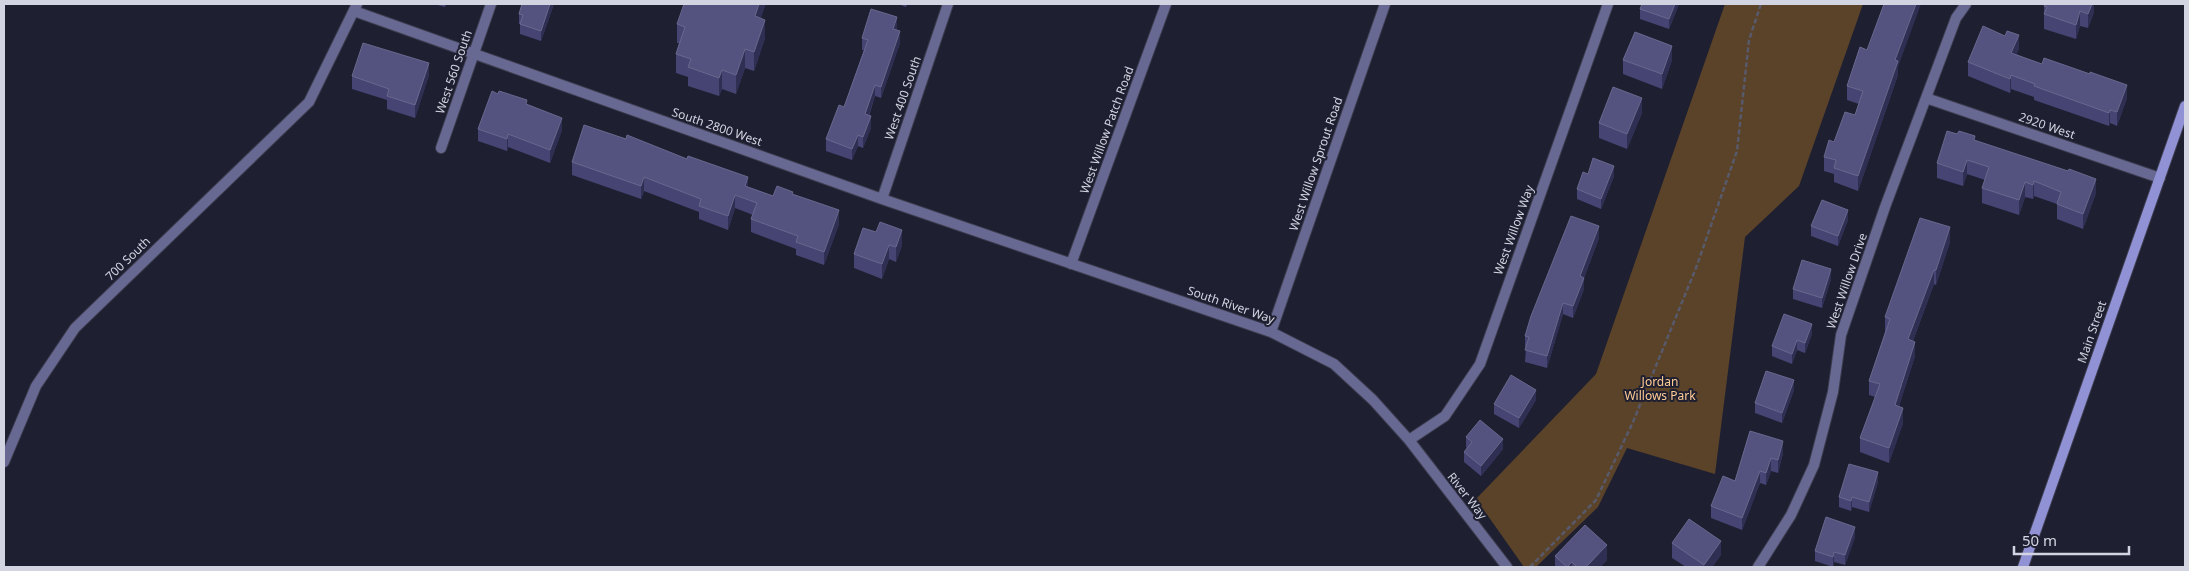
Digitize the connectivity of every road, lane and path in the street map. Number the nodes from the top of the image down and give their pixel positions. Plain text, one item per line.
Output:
1 (491, 4) edge
2 (948, 4) edge
3 (1166, 4) edge
4 (1385, 4) edge
5 (1608, 4) edge
6 (1761, 4) edge
7 (1966, 4) edge
8 (356, 7) edge
9 (474, 55) junction
10 (1926, 98) junction
11 (2185, 106) edge
12 (442, 148) dead end
13 (2160, 178) junction
14 (882, 199) junction
15 (1071, 264) junction
16 (1271, 332) junction
17 (1409, 440) junction
18 (4, 462) edge
19 (1506, 567) edge
20 (1530, 567) edge
21 (1758, 567) edge
22 (2023, 567) edge

1 - 9 street, West 560 South
2 - 14 street, West 400 South
3 - 15 street, West Willow Patch Road
4 - 16 street, West Willow Sprout Road
5 - 17 street, West Willow Way
6 - 20 path
7 - 10 street, West Willow Drive
8 - 9 street, South 2800 West
8 - 18 street, 700 South
9 - 12 street, West 560 South
9 - 14 street, South 2800 West
10 - 13 street, 2920 West
10 - 21 street, West Willow Drive
11 - 13 main road, Main Street
13 - 22 main road, Main Street
14 - 15 street, South 2800 West
15 - 16 street, South River Way
16 - 17 street, South River Way
17 - 19 street, River Way

